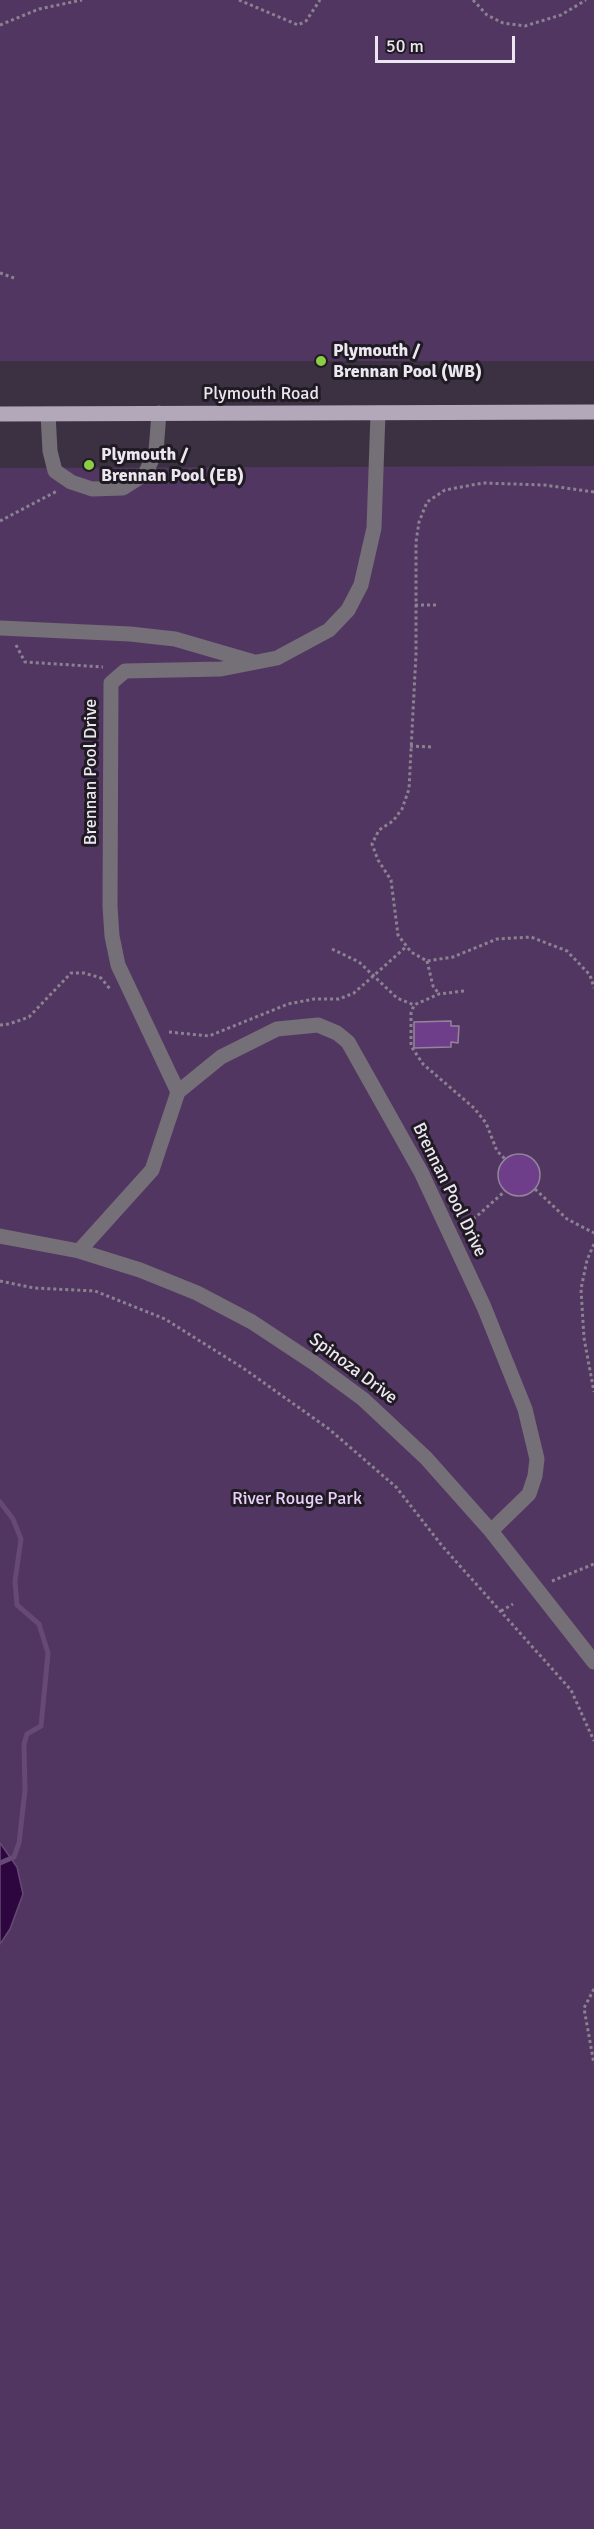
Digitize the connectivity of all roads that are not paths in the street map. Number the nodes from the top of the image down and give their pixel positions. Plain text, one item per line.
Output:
1 (594, 412) edge
2 (159, 413) junction
3 (378, 413) junction
4 (0, 414) edge
5 (48, 414) junction
6 (4, 629) edge
7 (255, 663) junction
8 (178, 1092) junction
9 (0, 1236) edge
10 (79, 1251) junction
11 (491, 1531) junction
12 (594, 1662) edge

1 - 3 main road, Plymouth Road
2 - 3 main road, Plymouth Road
2 - 5 main road, Plymouth Road
2 - 5 street
3 - 7 street
4 - 5 main road, Plymouth Road
6 - 7 street
7 - 8 street, Brennan Pool Drive
8 - 10 street
8 - 11 street, Brennan Pool Drive
9 - 10 street, Spinoza Drive
10 - 11 street, Spinoza Drive
11 - 12 street, Spinoza Drive

